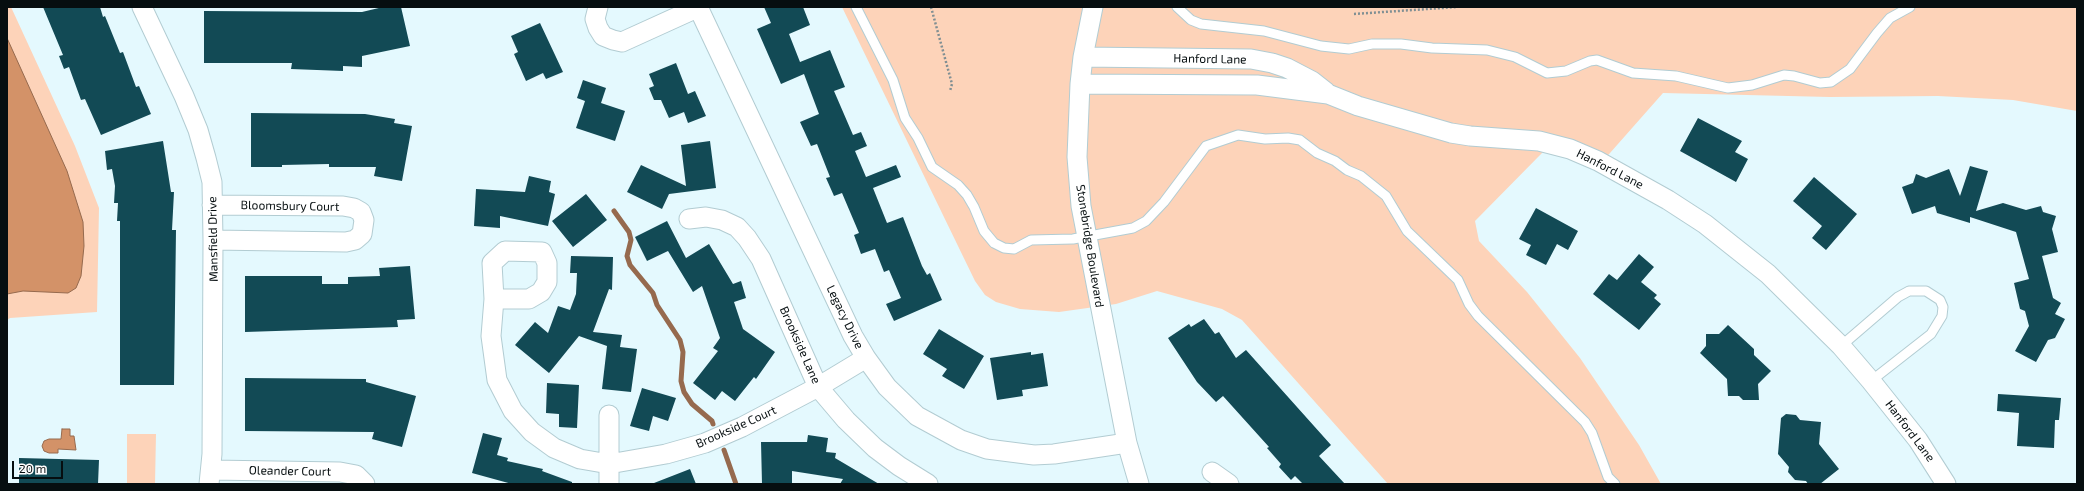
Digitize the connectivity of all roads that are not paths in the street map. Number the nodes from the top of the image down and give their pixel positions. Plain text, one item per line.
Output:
1 (142, 7) edge
2 (598, 7) edge
3 (698, 7) edge
4 (856, 7) edge
5 (1093, 7) edge
6 (1177, 7) edge
7 (1910, 7) edge
8 (1083, 57) junction
9 (1080, 84) junction
10 (1328, 94) junction
11 (212, 205) junction
12 (689, 219) dead end
13 (1086, 236) junction
14 (213, 240) junction
15 (494, 299) dead end
16 (1841, 346) junction
17 (866, 358) junction
18 (1871, 381) junction
19 (818, 387) junction
20 (609, 415) dead end
21 (1127, 443) junction
22 (609, 464) junction
23 (1212, 472) dead end
24 (210, 477) edge
25 (922, 483) edge
26 (365, 484) edge
27 (609, 484) edge
28 (1139, 484) edge
29 (1229, 484) edge
30 (1615, 484) edge
31 (1946, 484) edge

1 - 11 street, Mansfield Drive
2 - 3 street, Legacy Drive
3 - 17 street, Legacy Drive
4 - 13 lane
5 - 8 street, Stonebridge Boulevard
6 - 7 lane
8 - 9 street, Stonebridge Boulevard
8 - 10 street, Hanford Lane
9 - 10 street, Hanford Lane
9 - 13 street, Stonebridge Boulevard
10 - 16 street, Hanford Lane
11 - 14 street, Mansfield Drive
11 - 14 street, Bloomsbury Court
12 - 19 street, Brookside Lane
13 - 21 street, Stonebridge Boulevard
13 - 30 lane
14 - 24 street, Mansfield Drive
15 - 22 street, Brookside Court
16 - 18 street, Hanford Lane
16 - 18 lane
17 - 19 street, Brookside Court
17 - 21 street, Legacy Drive
18 - 31 street, Hanford Lane
19 - 22 street, Brookside Court
19 - 25 street, Brookside Lane
20 - 22 street
21 - 28 street, Stonebridge Boulevard
22 - 27 street
23 - 29 street
24 - 26 street, Oleander Court

